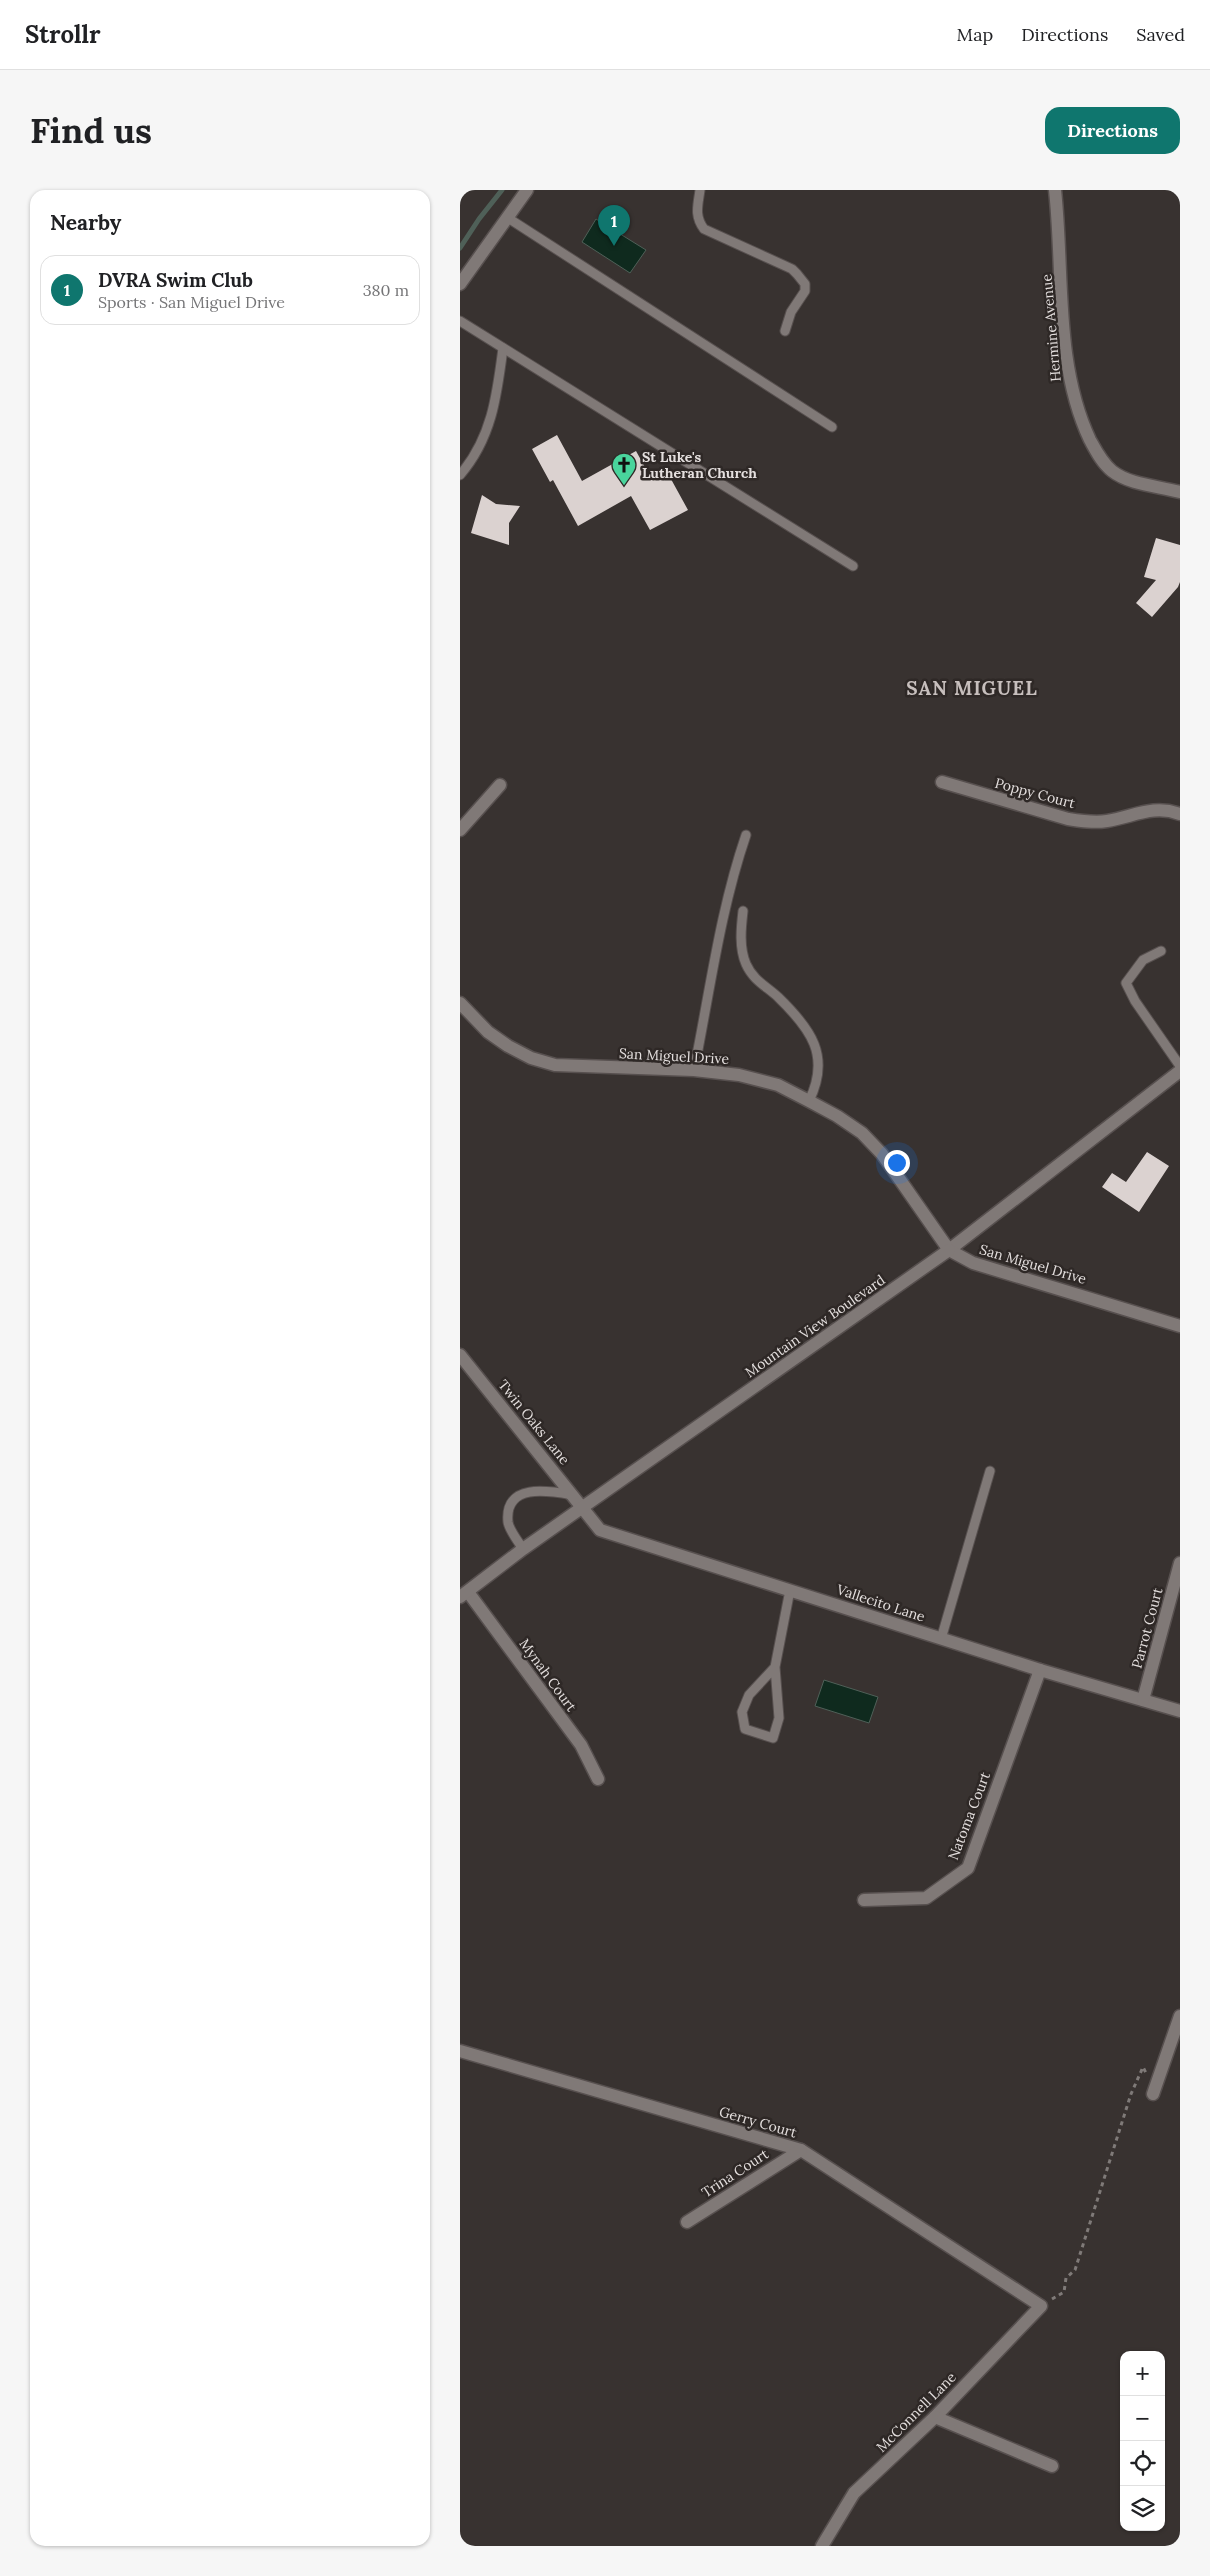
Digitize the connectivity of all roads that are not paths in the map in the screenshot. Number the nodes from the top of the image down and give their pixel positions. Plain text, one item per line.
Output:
1 (527, 190) edge
2 (700, 190) edge
3 (1055, 190) edge
4 (508, 218) junction
5 (460, 284) edge
6 (460, 321) edge
7 (786, 330) dead end
8 (503, 348) junction
9 (832, 427) dead end
10 (460, 475) edge
11 (1180, 492) edge
12 (854, 566) dead end
13 (942, 782) dead end
14 (500, 785) dead end
15 (1180, 814) edge
16 (460, 830) edge
17 (746, 835) dead end
18 (743, 911) dead end
19 (1161, 951) dead end
20 (460, 1003) edge
21 (1180, 1066) edge
22 (694, 1070) junction
23 (1180, 1071) edge
24 (809, 1101) junction
25 (949, 1250) junction
26 (1180, 1326) edge
27 (460, 1355) edge
28 (990, 1471) dead end
29 (574, 1495) junction
30 (583, 1508) junction
31 (522, 1549) junction
32 (1180, 1563) edge
33 (790, 1590) junction
34 (464, 1594) edge
35 (941, 1639) junction
36 (775, 1667) junction
37 (1040, 1670) junction
38 (1143, 1700) junction
39 (1180, 1711) edge
40 (598, 1780) dead end
41 (864, 1900) dead end
42 (1180, 2016) edge
43 (460, 2051) edge
44 (1153, 2094) dead end
45 (800, 2150) junction
46 (686, 2222) dead end
47 (1040, 2306) joint
48 (935, 2417) junction
49 (1052, 2466) dead end
50 (822, 2546) edge

1 - 4 street
2 - 7 lane
3 - 11 street, Hermine Avenue
4 - 5 street
4 - 9 lane
6 - 8 lane
8 - 10 lane
8 - 12 lane
13 - 15 street, Poppy Court
14 - 16 street
17 - 22 lane
18 - 24 lane
19 - 21 lane
20 - 22 street, San Miguel Drive
22 - 24 street, San Miguel Drive
23 - 25 street, Mountain View Boulevard
24 - 25 street, San Miguel Drive
25 - 26 street, San Miguel Drive
25 - 30 street, Mountain View Boulevard
27 - 29 street, Twin Oaks Lane
28 - 35 lane
29 - 30 street, Twin Oaks Lane
29 - 31 lane
30 - 31 street, Mountain View Boulevard
30 - 33 street, Vallecito Lane
31 - 34 street, Mountain View Boulevard
32 - 38 street, Parrot Court
33 - 35 street, Vallecito Lane
33 - 36 lane
34 - 40 street, Mynah Court
35 - 37 street, Vallecito Lane
36 - 36 lane
37 - 38 street, Vallecito Lane
37 - 41 street, Natoma Court
38 - 39 street, Vallecito Lane
42 - 44 street
43 - 45 street, Gerry Court
45 - 46 street, Trina Court
45 - 47 street, Gerry Court
47 - 48 street, McConnell Lane
48 - 49 street
48 - 50 street, McConnell Lane

